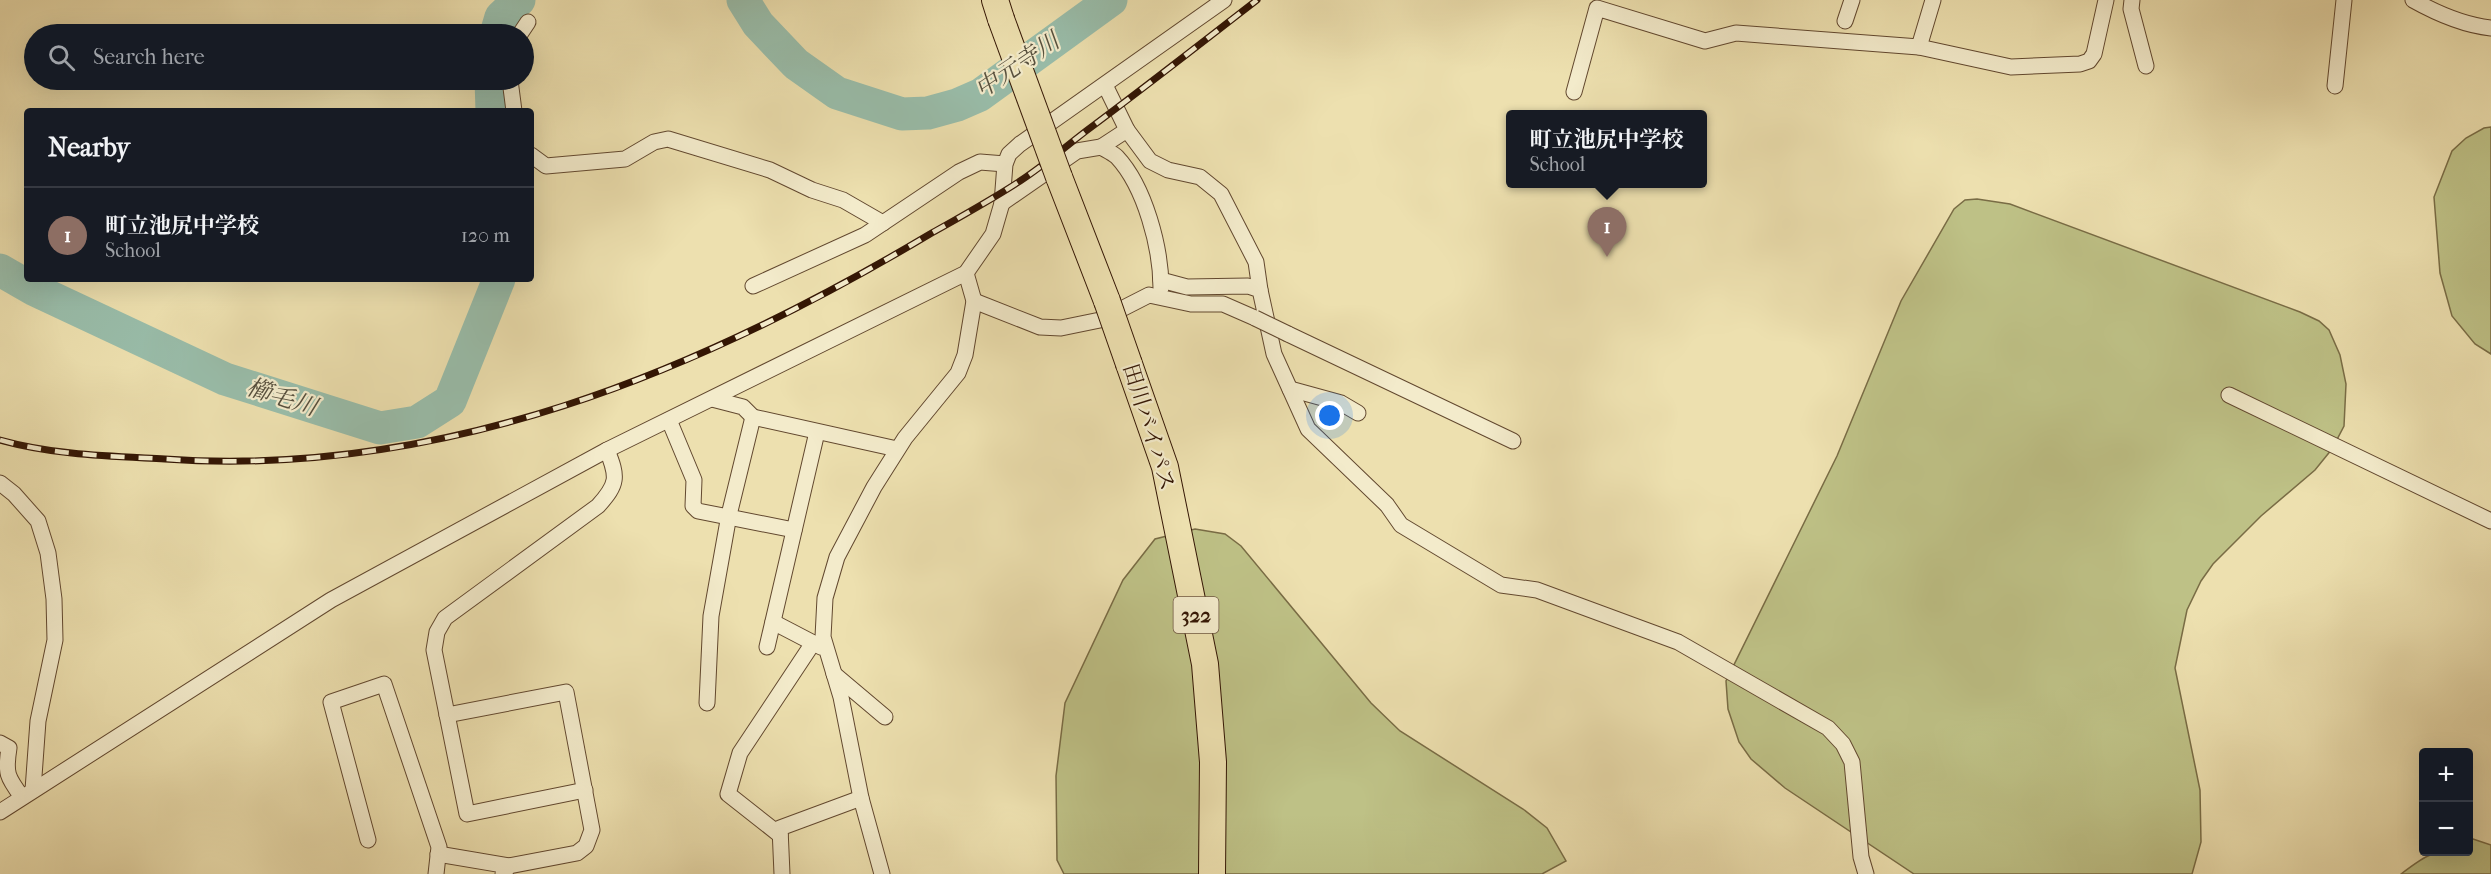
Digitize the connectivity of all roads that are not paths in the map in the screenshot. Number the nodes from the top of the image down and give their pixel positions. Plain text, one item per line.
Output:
1 (1224, 0) edge
2 (1852, 0) edge
3 (1933, 0) edge
4 (2106, 0) edge
5 (2132, 0) edge
6 (2343, 0) edge
7 (2414, 0) edge
8 (998, 10) edge
9 (1845, 21) dead end
10 (2491, 28) edge
11 (1919, 47) junction
12 (2146, 66) dead end
13 (1105, 85) junction
14 (2336, 86) dead end
15 (511, 90) edge
16 (1574, 92) dead end
17 (514, 108) edge
18 (1127, 130) junction
19 (1101, 147) junction
20 (534, 157) edge
21 (1005, 164) junction
22 (1002, 203) junction
23 (883, 223) junction
24 (966, 273) junction
25 (1161, 280) junction
26 (753, 286) dead end
27 (1260, 290) junction
28 (1161, 298) junction
29 (974, 301) junction
30 (1290, 389) junction
31 (2229, 395) dead end
32 (712, 399) junction
33 (1358, 413) dead end
34 (753, 417) junction
35 (669, 420) junction
36 (817, 432) junction
37 (1513, 441) dead end
38 (897, 449) junction
39 (608, 450) junction
40 (0, 483) edge
41 (729, 515) junction
42 (2491, 521) edge
43 (794, 530) junction
44 (773, 622) junction
45 (820, 646) junction
46 (767, 647) dead end
47 (834, 674) junction
48 (707, 704) dead end
49 (447, 715) junction
50 (885, 717) dead end
51 (0, 743) edge
52 (585, 790) junction
53 (27, 794) junction
54 (861, 798) junction
55 (0, 812) edge
56 (780, 835) junction
57 (368, 840) dead end
58 (438, 854) junction
59 (506, 870) edge
60 (436, 874) edge
61 (782, 874) edge
62 (882, 874) edge
63 (1212, 874) edge
64 (1866, 874) edge

1 - 13 street
2 - 9 street
3 - 11 street
4 - 11 street
5 - 12 street
6 - 14 street
7 - 10 street
8 - 63 highway, 田川バイパス / 322, bridge
11 - 16 street
13 - 18 street
13 - 21 street
15 - 17 street
18 - 19 street
18 - 27 street
19 - 22 street
19 - 25 street
20 - 23 street
21 - 22 street
21 - 23 street
22 - 24 street
23 - 26 street
24 - 29 street
24 - 32 street
25 - 27 street
25 - 28 street
27 - 30 street
28 - 29 street
28 - 37 street, bridge
29 - 38 street
30 - 33 street
30 - 64 street
31 - 42 street
32 - 34 street
32 - 35 street
34 - 36 street
34 - 41 street
35 - 39 street
35 - 41 street
36 - 38 street
36 - 43 street
38 - 45 street
39 - 49 street
39 - 53 street
40 - 53 street
41 - 43 street
41 - 48 street
43 - 44 street
44 - 45 street
44 - 46 street
45 - 47 street
45 - 56 street
47 - 50 street
47 - 54 street
49 - 52 street
49 - 52 street
51 - 53 street
52 - 59 street
53 - 55 street
54 - 56 street
54 - 62 street
56 - 61 street
57 - 58 street
58 - 59 street
58 - 60 street

